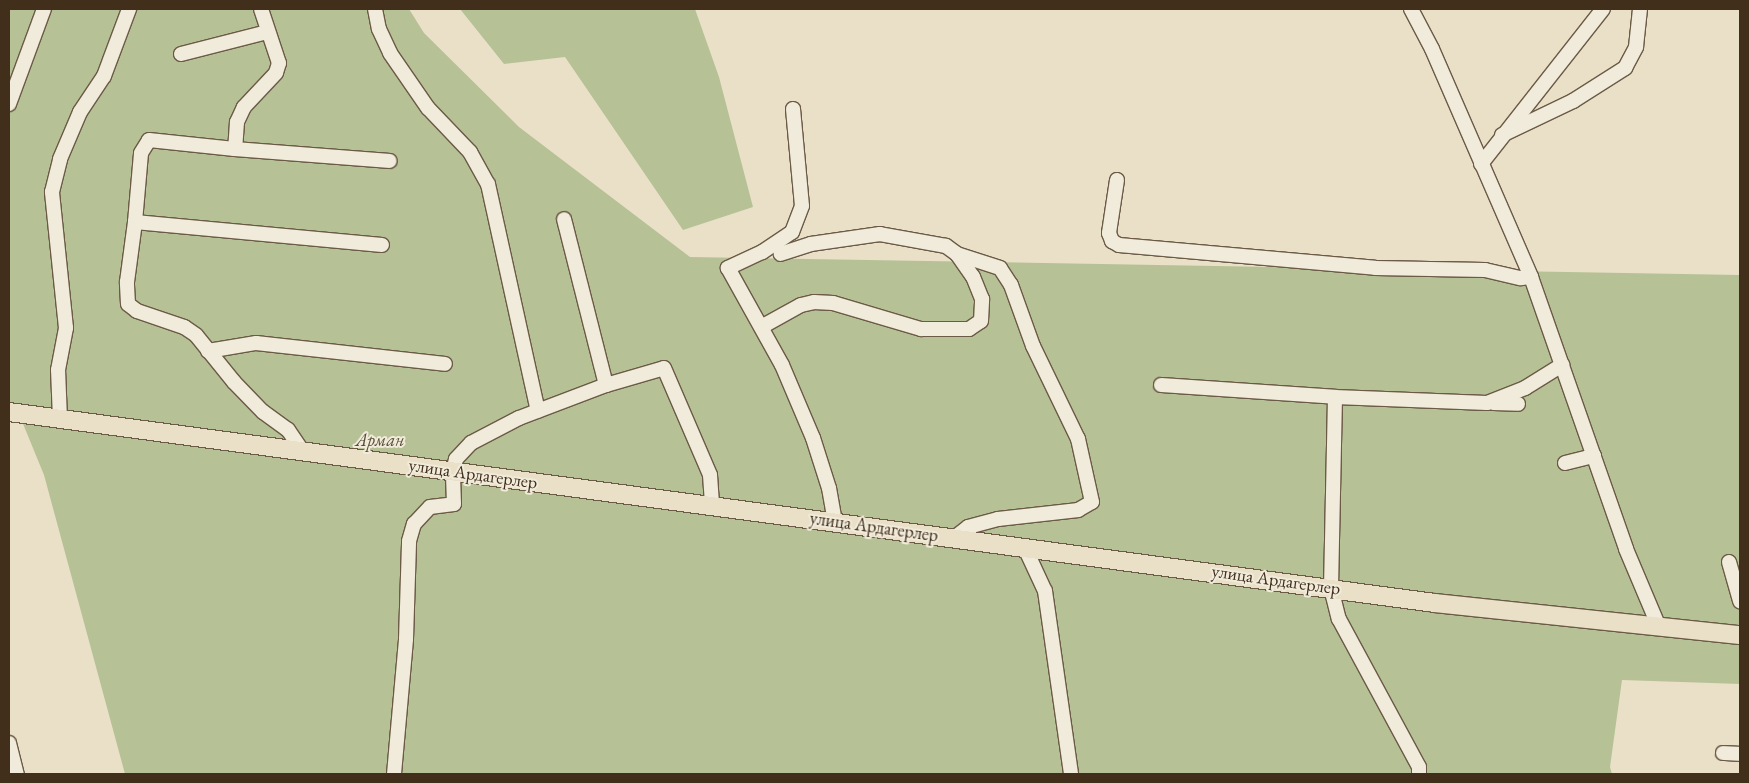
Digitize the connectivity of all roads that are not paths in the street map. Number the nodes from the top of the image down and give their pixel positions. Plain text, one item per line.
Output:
1 (44, 9) edge
2 (129, 9) edge
3 (260, 9) edge
4 (376, 9) edge
5 (1411, 9) edge
6 (1602, 9) edge
7 (1640, 9) edge
8 (267, 32) junction
9 (181, 54) dead end
10 (9, 104) edge
11 (793, 109) dead end
12 (1502, 135) junction
13 (235, 149) junction
14 (390, 161) dead end
15 (1481, 164) junction
16 (1117, 180) dead end
17 (564, 219) dead end
18 (135, 222) junction
19 (382, 245) dead end
20 (781, 254) dead end
21 (957, 254) junction
22 (1531, 277) junction
23 (763, 326) junction
24 (208, 351) junction
25 (444, 364) dead end
26 (1562, 365) junction
27 (606, 385) junction
28 (1161, 385) dead end
29 (1336, 397) junction
30 (1487, 403) junction
31 (1518, 404) dead end
32 (538, 411) junction
33 (9, 412) edge
34 (60, 419) junction
35 (303, 452) junction
36 (1594, 456) junction
37 (1565, 463) dead end
38 (453, 471) junction
39 (712, 506) junction
40 (835, 522) junction
41 (954, 538) junction
42 (1025, 548) junction
43 (1729, 562) dead end
44 (1331, 588) junction
45 (1740, 601) edge
46 (1658, 627) junction
47 (1740, 635) edge
48 (9, 743) edge
49 (1723, 753) dead end
50 (1740, 754) edge
51 (17, 774) edge
52 (394, 774) edge
53 (1071, 774) edge
54 (1419, 774) edge

1 - 10 street
2 - 34 street
3 - 8 street
4 - 32 street
5 - 15 street
6 - 12 street
7 - 12 street
8 - 9 street
8 - 13 street
11 - 23 street
12 - 15 street
13 - 14 street
13 - 18 street
15 - 22 street
16 - 22 street
17 - 27 street
18 - 19 street
18 - 24 street
20 - 21 street
21 - 23 street
21 - 41 street
22 - 26 street
23 - 40 street
24 - 25 street
24 - 35 street
26 - 30 street
26 - 36 street
27 - 32 street
27 - 39 street
28 - 29 street
29 - 30 street
29 - 44 street
30 - 31 street
32 - 38 street
33 - 34 main road, улица Ардагерлер
34 - 35 main road, улица Ардагерлер
35 - 38 main road, улица Ардагерлер
36 - 37 street
36 - 46 street
38 - 39 main road, улица Ардагерлер
38 - 52 street
39 - 40 main road, улица Ардагерлер
40 - 41 main road, улица Ардагерлер
41 - 42 main road, улица Ардагерлер
42 - 44 main road, улица Ардагерлер
42 - 53 street
43 - 45 street
44 - 46 main road, улица Ардагерлер
44 - 54 street
46 - 47 main road, улица Ардагерлер
48 - 51 street
49 - 50 street

